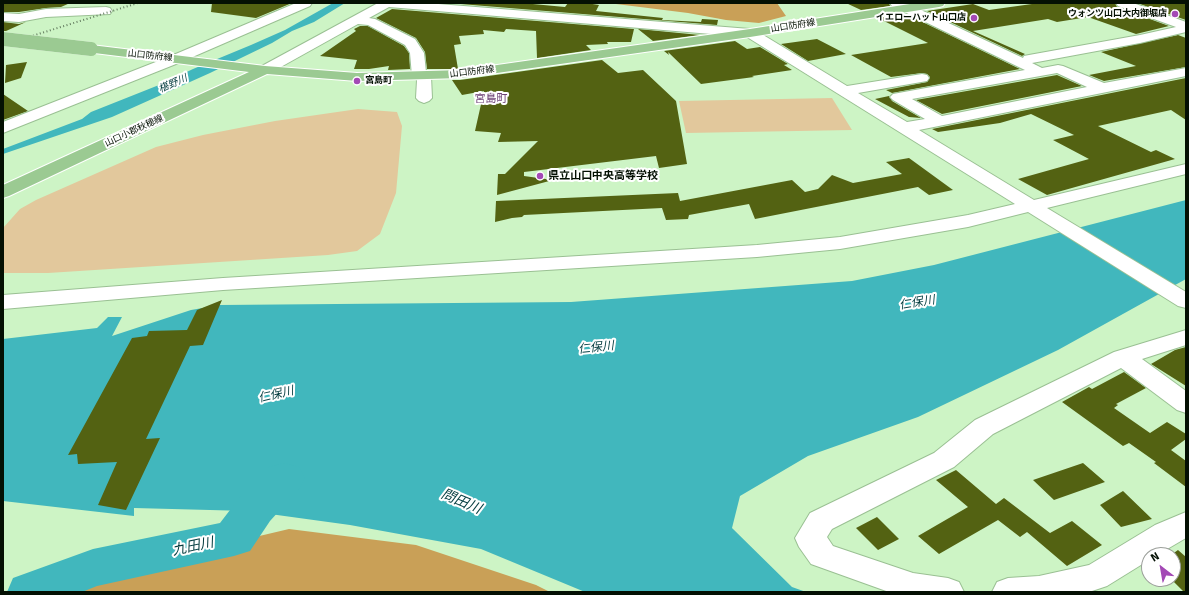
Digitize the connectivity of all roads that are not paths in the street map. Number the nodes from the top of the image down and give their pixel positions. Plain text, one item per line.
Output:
1 (306, 3) edge
2 (384, 3) edge
3 (387, 3) edge
4 (939, 3) edge
5 (1122, 3) edge
6 (900, 6) edge
7 (106, 11) dead end
8 (3, 18) edge
9 (357, 20) junction
10 (1186, 27) edge
11 (750, 33) junction
12 (3, 39) edge
13 (180, 59) junction
14 (1018, 61) junction
15 (996, 65) dead end
16 (265, 70) junction
17 (1040, 72) junction
18 (1186, 72) edge
19 (935, 75) dead end
20 (422, 76) junction
21 (1104, 88) junction
22 (844, 91) junction
23 (83, 96) junction
24 (424, 98) dead end
25 (3, 112) edge
26 (938, 120) junction
27 (3, 128) edge
28 (903, 128) junction
29 (1186, 169) edge
30 (3, 192) edge
31 (1032, 206) junction
32 (1186, 301) edge
33 (3, 302) edge
34 (1186, 337) edge
35 (1123, 356) junction
36 (1186, 404) edge
37 (1186, 524) edge
38 (948, 592) edge
39 (1008, 592) edge

1 - 13 street
2 - 3 street
3 - 9 street
3 - 11 street
4 - 6 main road, 山口防府線
5 - 10 street
6 - 11 main road, 山口防府線
6 - 14 street
7 - 8 street
9 - 16 street
9 - 20 street
10 - 14 street
11 - 20 main road, 山口防府線
11 - 22 street
12 - 13 main road, 山口防府線, bridge
13 - 16 main road, 山口防府線
13 - 23 street
14 - 15 street
14 - 17 street
16 - 20 main road, 山口防府線
16 - 30 main road, 山口小郡秋穂線
17 - 21 street
17 - 26 street
18 - 21 street
19 - 22 street
20 - 24 street
21 - 26 street
22 - 28 street
23 - 25 street
23 - 27 street
26 - 28 street
28 - 31 street
29 - 31 street
31 - 32 street
31 - 33 street
34 - 35 street
35 - 36 street
35 - 38 street
37 - 39 street

